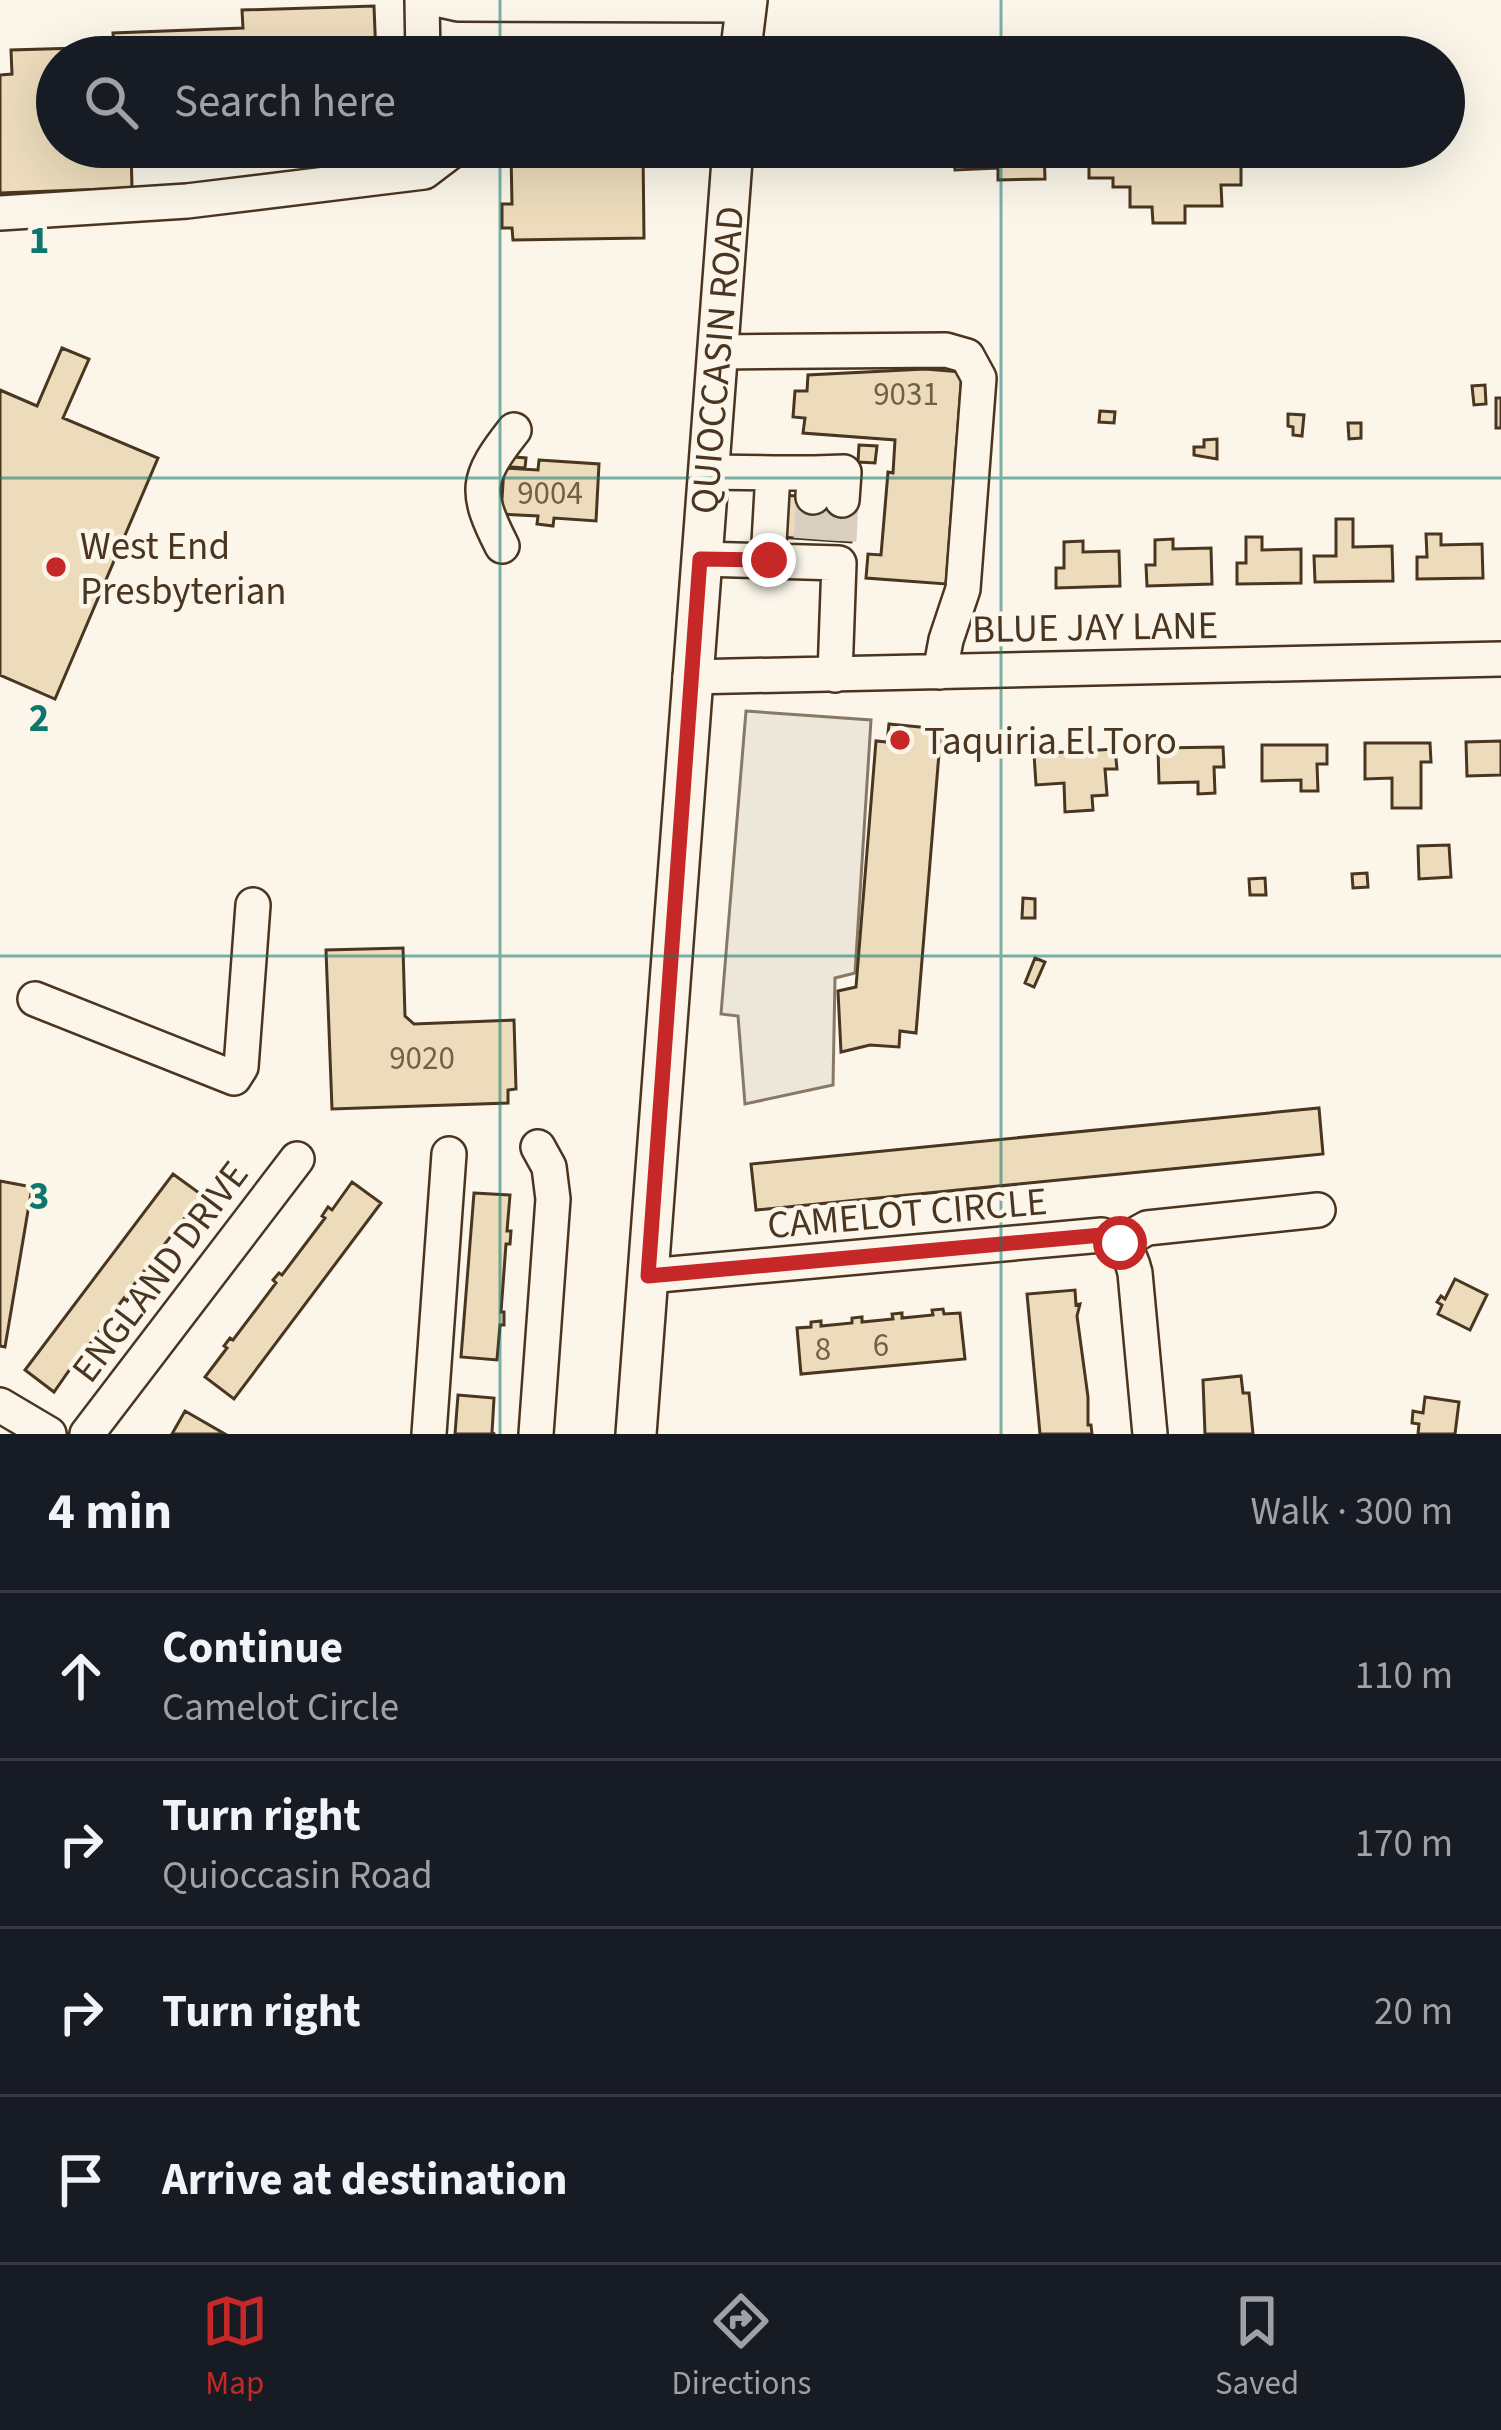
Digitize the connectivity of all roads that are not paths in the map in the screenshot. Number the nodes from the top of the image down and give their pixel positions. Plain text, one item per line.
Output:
1 (422, 0) edge
2 (440, 0) edge
3 (744, 2) edge
4 (423, 36) edge
5 (742, 36) edge
6 (372, 168) edge
7 (731, 168) edge
8 (0, 214) edge
9 (716, 352) junction
10 (514, 430) dead end
11 (706, 472) junction
12 (773, 473) junction
13 (823, 490) dead end
14 (502, 546) dead end
15 (700, 559) junction
16 (769, 560) junction
17 (1501, 658) edge
18 (940, 672) junction
19 (835, 675) junction
20 (690, 677) junction
21 (253, 905) dead end
22 (35, 999) dead end
23 (538, 1147) dead end
24 (449, 1154) dead end
25 (297, 1160) dead end
26 (1318, 1210) dead end
27 (1120, 1243) junction
28 (648, 1276) junction
29 (0, 1405) edge
30 (49, 1434) edge
31 (87, 1434) edge
32 (429, 1434) edge
33 (536, 1434) edge
34 (636, 1434) edge
35 (1150, 1434) edge

1 - 4 street
2 - 3 street
3 - 5 main road
6 - 8 street
7 - 9 main road, QUIOCCASIN ROAD
9 - 11 main road, QUIOCCASIN ROAD
9 - 18 street
10 - 14 street
11 - 12 street
11 - 15 main road, QUIOCCASIN ROAD
12 - 13 street
12 - 16 street
15 - 16 street
15 - 20 main road, QUIOCCASIN ROAD
16 - 19 street
17 - 18 street, BLUE JAY LANE
18 - 19 street, BLUE JAY LANE
19 - 20 street, BLUE JAY LANE
20 - 28 main road, QUIOCCASIN ROAD
21 - 22 street
23 - 33 street
24 - 32 street
25 - 31 street, ENGLAND DRIVE
26 - 27 street
27 - 28 street, CAMELOT CIRCLE
27 - 35 street
28 - 34 main road, QUIOCCASIN ROAD
29 - 30 street

